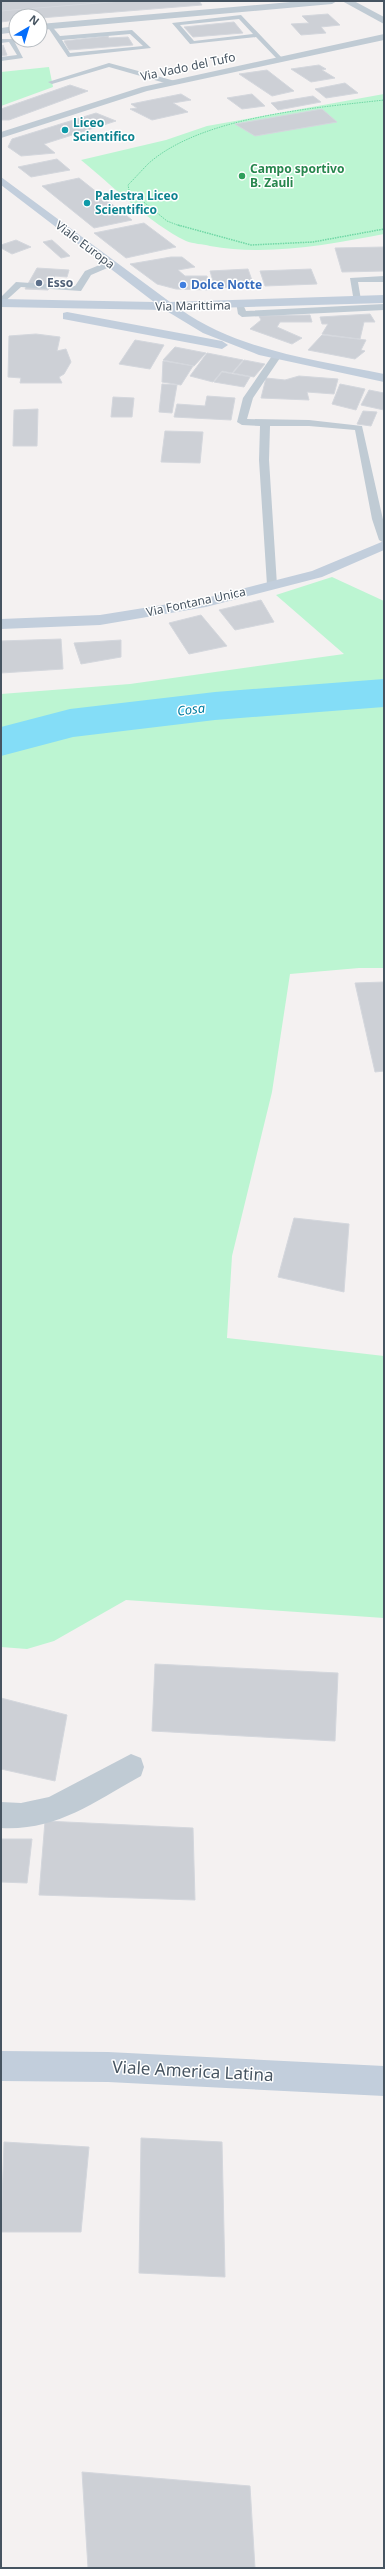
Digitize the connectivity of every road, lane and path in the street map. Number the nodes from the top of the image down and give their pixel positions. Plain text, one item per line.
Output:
1 (332, 1) edge
2 (347, 1) edge
3 (384, 21) edge
4 (50, 26) joint
5 (258, 35) junction
6 (384, 37) edge
7 (58, 38) junction
8 (1, 40) edge
9 (1, 59) edge
10 (281, 60) junction
11 (52, 82) dead end
12 (172, 83) junction
13 (384, 100) edge
14 (1, 135) edge
15 (1, 180) edge
16 (384, 229) edge
17 (109, 264) junction
18 (384, 279) edge
19 (357, 300) junction
20 (1, 302) edge
21 (379, 303) edge
22 (239, 304) junction
23 (170, 306) junction
24 (263, 352) junction
25 (277, 355) junction
26 (384, 378) edge
27 (265, 423) junction
28 (384, 540) edge
29 (384, 545) edge
30 (272, 585) junction
31 (1, 624) edge
32 (131, 1767) dead end
33 (1, 1815) edge
34 (1, 2066) edge
35 (384, 2081) edge

1 - 4 street
2 - 3 street
4 - 7 lane
5 - 5 lane
5 - 10 lane
6 - 10 street, Via Vado del Tufo
7 - 7 lane
8 - 9 lane
10 - 12 street, Via Vado del Tufo
11 - 12 lane
12 - 14 street, Via Vado del Tufo
13 - 16 path
15 - 17 main road, Viale Europa
17 - 20 lane
17 - 23 main road, Viale Europa
18 - 19 lane
19 - 21 main road, Via Marittima
19 - 22 main road, Via Marittima
20 - 23 main road, Via Marittima
20 - 24 main road
21 - 22 lane
22 - 23 main road, Via Marittima
23 - 24 main road, Viale Europa
24 - 25 main road
25 - 26 main road
25 - 27 lane
27 - 28 lane
27 - 30 lane
29 - 30 main road, Via Fontana Unica
30 - 31 main road, Via Fontana Unica
32 - 33 street
34 - 35 main road, Viale America Latina

